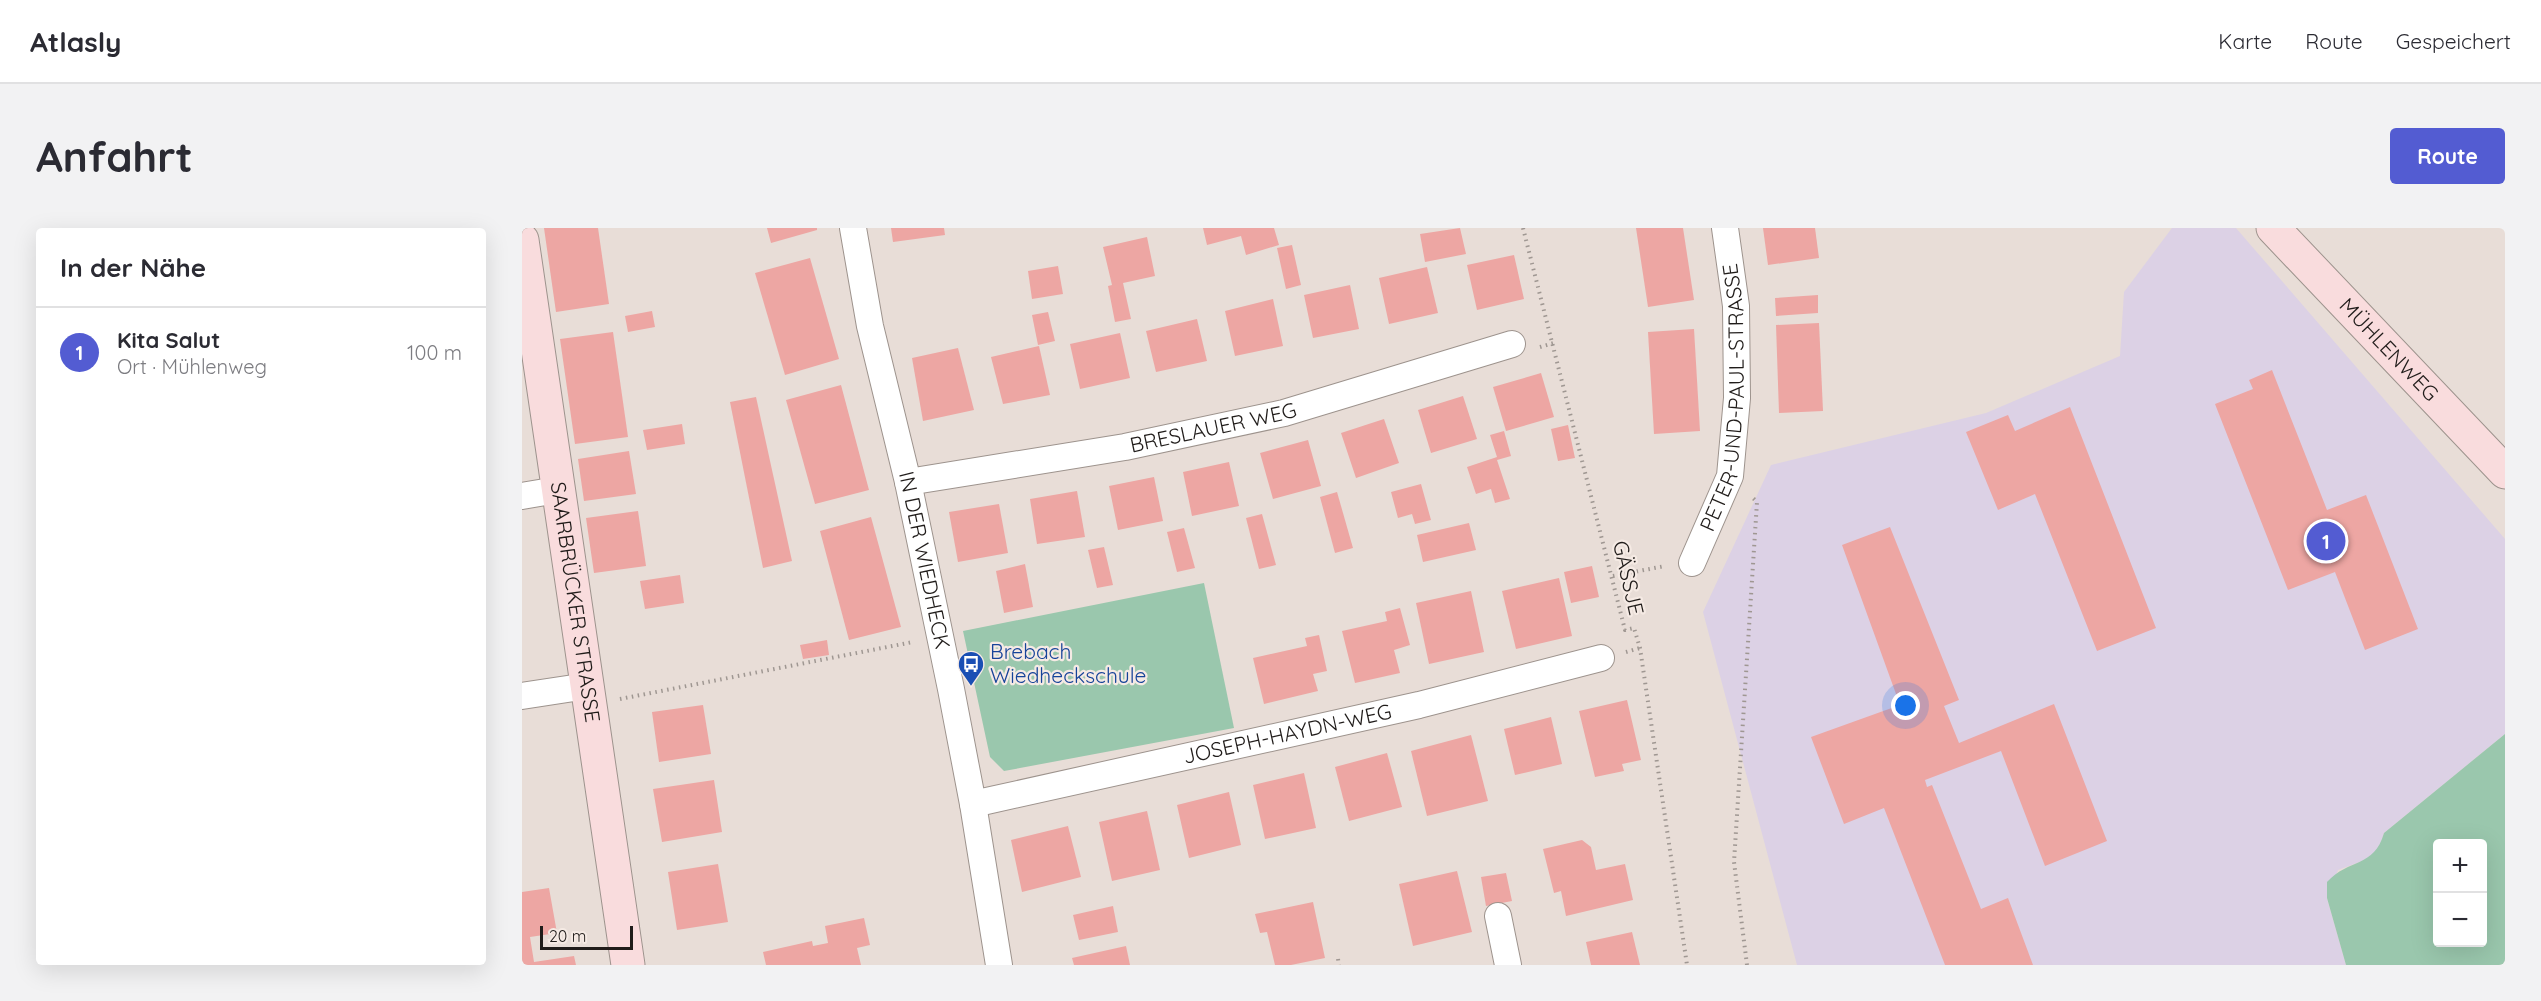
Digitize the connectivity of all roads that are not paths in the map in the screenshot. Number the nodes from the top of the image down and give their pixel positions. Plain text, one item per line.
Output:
1 (853, 228) edge
2 (1725, 228) edge
3 (2273, 228) edge
4 (522, 240) edge
5 (1512, 344) dead end
6 (2505, 472) edge
7 (908, 482) junction
8 (557, 490) junction
9 (522, 496) edge
10 (1682, 564) road end
11 (1601, 658) dead end
12 (598, 694) junction
13 (522, 696) edge
14 (973, 804) junction
15 (1498, 916) dead end
16 (628, 965) edge
17 (999, 965) edge
18 (1508, 965) edge

1 - 7 street, IN DER WIEDHECK
2 - 10 street, PETER-UND-PAUL-STRASSE
3 - 6 main road, MÜHLENWEG
4 - 8 main road, SAARBRÜCKER STRASSE
5 - 7 street, BRESLAUER WEG
7 - 14 street, IN DER WIEDHECK
8 - 9 street
8 - 12 main road, SAARBRÜCKER STRASSE
11 - 14 street, JOSEPH-HAYDN-WEG
12 - 13 street
12 - 16 main road, SAARBRÜCKER STRASSE
14 - 17 street, IN DER WIEDHECK
15 - 18 street

